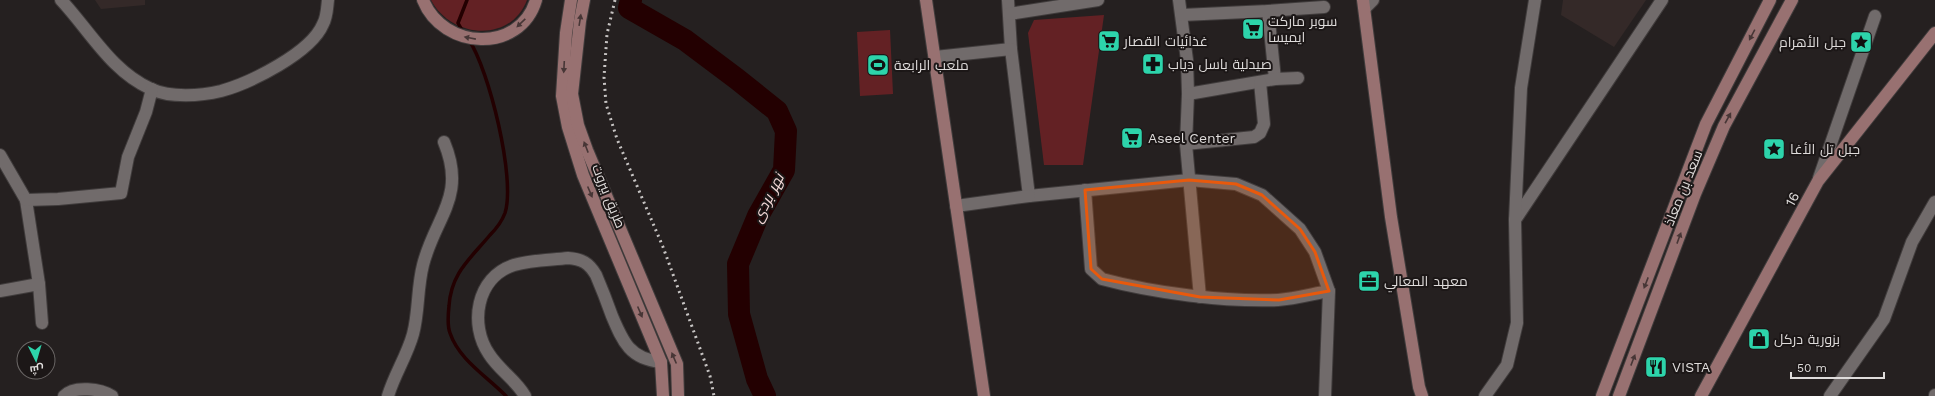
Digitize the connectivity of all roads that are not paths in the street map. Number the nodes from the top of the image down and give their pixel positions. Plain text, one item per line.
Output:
1 (61, 0) edge
2 (328, 0) edge
3 (423, 0) edge
4 (536, 0) edge
5 (571, 0) edge
6 (584, 0) edge
7 (926, 0) edge
8 (1008, 0) edge
9 (1098, 0) edge
10 (1535, 0) edge
11 (1662, 0) edge
12 (1770, 0) edge
13 (1792, 0) edge
14 (1367, 3) edge
15 (1177, 5) edge
16 (1275, 7) edge
17 (1324, 7) dead end
18 (1009, 14) junction
19 (1875, 16) dead end
20 (1935, 33) edge
21 (1012, 49) junction
22 (934, 57) junction
23 (1298, 78) dead end
24 (1275, 79) junction
25 (1260, 82) junction
26 (152, 89) junction
27 (1188, 94) junction
28 (444, 142) dead end
29 (1186, 144) junction
30 (0, 155) edge
31 (1189, 180) junction
32 (1818, 181) junction
33 (1085, 190) junction
34 (1029, 196) junction
35 (26, 200) junction
36 (1935, 202) edge
37 (956, 206) junction
38 (1516, 220) junction
39 (38, 284) junction
40 (0, 291) edge
41 (1329, 291) junction
42 (1200, 296) junction
43 (42, 323) dead end
44 (661, 362) junction
45 (64, 396) edge
46 (112, 396) edge
47 (388, 396) edge
48 (525, 396) edge
49 (663, 396) edge
50 (678, 396) edge
51 (984, 396) edge
52 (1325, 396) edge
53 (1422, 396) edge
54 (1484, 396) edge
55 (1602, 396) edge
56 (1619, 396) edge
57 (1701, 396) edge
58 (1830, 396) edge

1 - 26 street
2 - 26 street
4 -> 3 street
5 -> 44 street, طريق بيروت
50 -> 6 street
7 - 22 street
8 - 18 street
9 - 18 street
10 - 38 street
11 - 38 street
12 -> 55 street, سعد بن معاذ
56 -> 13 street, سعد بن معاذ
14 - 53 street
15 - 16 street
15 - 27 street
16 - 17 street
16 - 24 street
18 - 21 street
19 - 32 street
20 - 32 street, 16
21 - 22 street
21 - 34 street
22 - 37 street
23 - 24 street
24 - 25 street
25 - 27 street
25 - 29 street
26 - 35 street
27 - 29 street
28 - 47 street
29 - 31 street
30 - 35 street
31 - 33 street
31 - 41 street
31 - 42 street
32 - 57 street, 16
33 - 34 street
33 - 42 street
34 - 37 street
35 - 39 street
36 - 58 street
37 - 51 street
38 - 54 street
39 - 40 street
39 - 43 street
41 - 42 street
41 - 52 street
44 - 48 street
44 - 49 street, طريق بيروت
45 - 46 street

